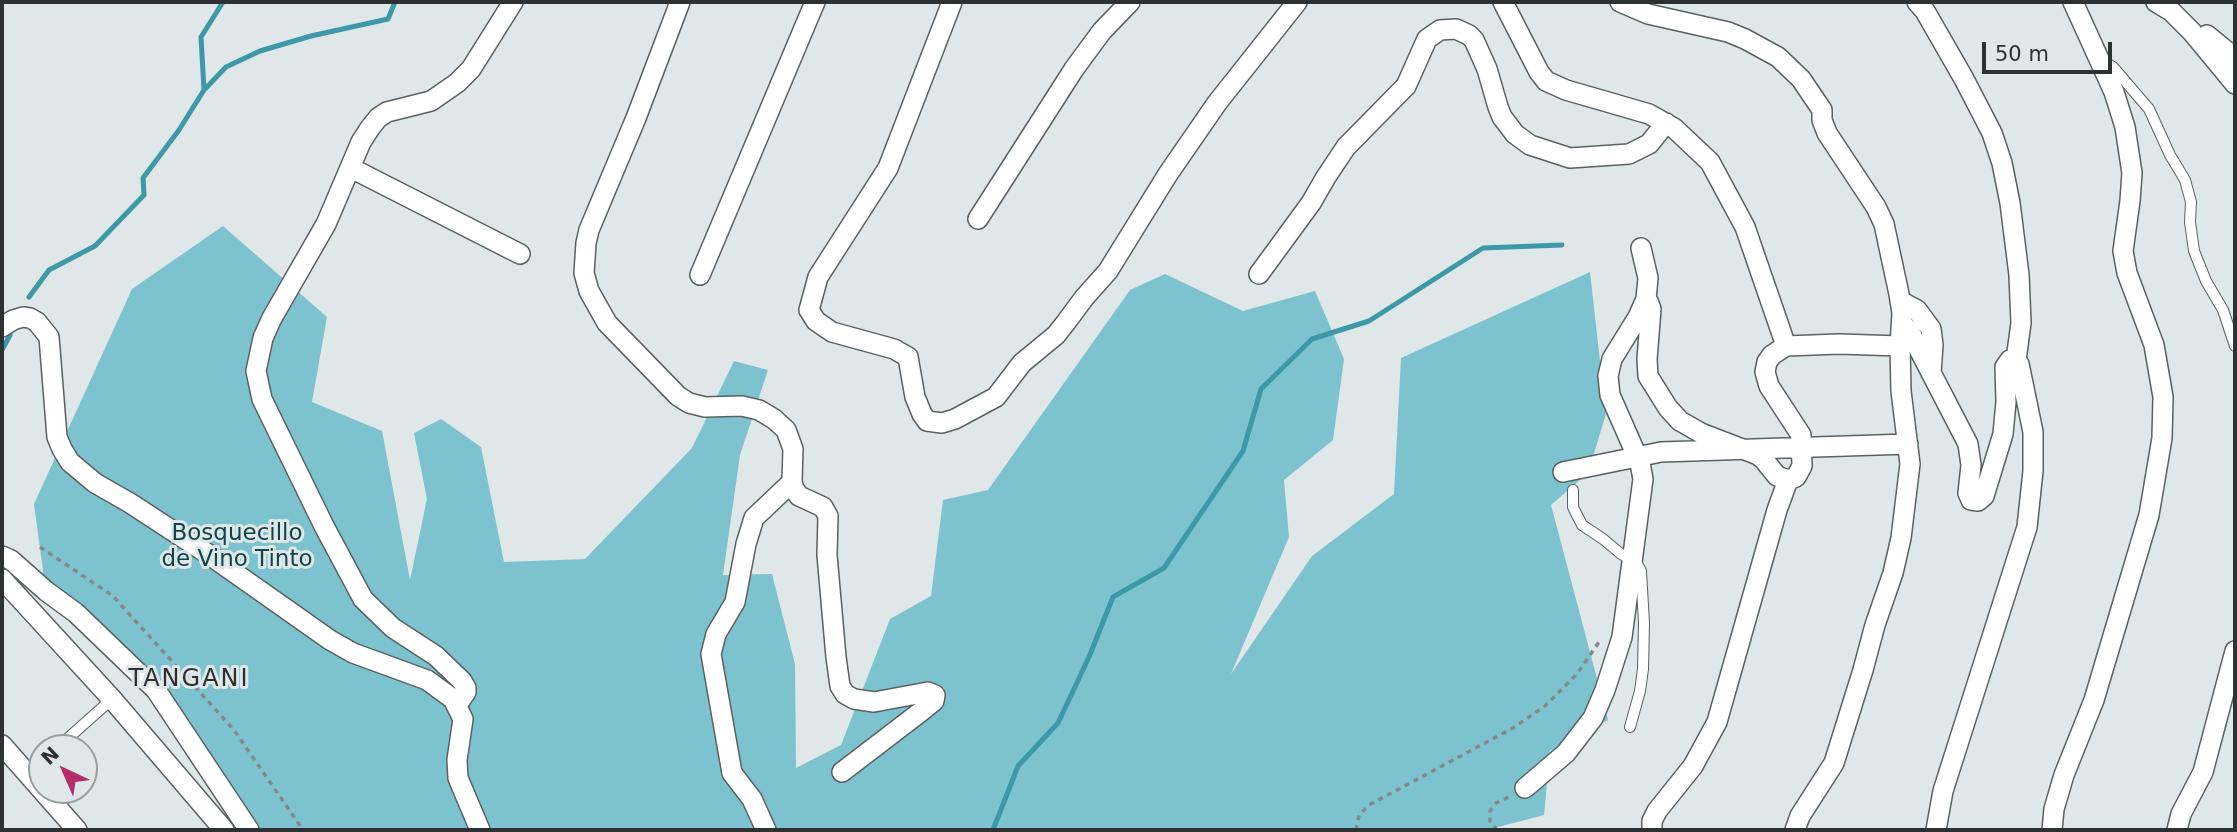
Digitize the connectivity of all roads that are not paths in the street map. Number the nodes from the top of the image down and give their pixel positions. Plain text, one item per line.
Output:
1 (513, 2) edge
2 (680, 2) edge
3 (815, 2) edge
4 (952, 2) edge
5 (1130, 2) edge
6 (1297, 2) edge
7 (1503, 2) edge
8 (1620, 2) edge
9 (1917, 2) edge
10 (2073, 2) edge
11 (2156, 2) edge
12 (2184, 24) junction
13 (2235, 58) edge
14 (2101, 62) junction
15 (2235, 84) edge
16 (1666, 123) junction
17 (351, 169) junction
18 (978, 219) dead end
19 (1641, 248) dead end
20 (520, 254) dead end
21 (1259, 274) dead end
22 (700, 275) dead end
23 (1646, 299) junction
24 (1900, 301) junction
25 (1902, 323) junction
26 (2, 327) edge
27 (1786, 346) junction
28 (1900, 346) junction
29 (2235, 346) edge
30 (2016, 360) junction
31 (1931, 374) junction
32 (1908, 444) junction
33 (1803, 447) junction
34 (1743, 449) junction
35 (1637, 457) junction
36 (1563, 472) dead end
37 (1788, 480) junction
38 (792, 482) junction
39 (1573, 490) dead end
40 (2, 556) edge
41 (1632, 560) junction
42 (2, 579) edge
43 (2235, 650) edge
44 (112, 699) junction
45 (457, 705) junction
46 (1630, 727) dead end
47 (73, 734) edge
48 (2, 746) edge
49 (28, 763) edge
50 (842, 772) dead end
51 (1525, 788) road end
52 (60, 804) edge
53 (77, 830) edge
54 (224, 830) edge
55 (249, 830) edge
56 (480, 830) edge
57 (766, 830) edge
58 (1652, 830) edge
59 (1795, 830) edge
60 (1936, 830) edge
61 (2052, 830) edge
62 (2177, 830) edge

1 - 17 street
2 - 38 street
3 - 22 street
4 - 6 street
5 - 18 street
7 - 16 street
8 - 24 street
9 - 30 street
10 - 14 street
11 - 12 street
12 - 13 street
12 - 15 street
14 - 29 lane
14 - 61 street
16 - 21 street
16 - 27 street
17 - 20 street
17 - 45 street
19 - 23 street
23 - 34 street
23 - 35 street
24 - 25 street
24 - 31 street
25 - 28 street
25 - 31 street
26 - 45 street
27 - 28 street
27 - 33 street
28 - 32 street
30 - 31 street
30 - 60 street
32 - 33 street
32 - 59 street
33 - 34 street
33 - 37 street
34 - 35 street
34 - 37 street
35 - 36 street
35 - 41 street
37 - 58 street
38 - 50 street
38 - 57 street
39 - 41 lane
40 - 55 street
41 - 46 lane
41 - 51 street
42 - 44 street
43 - 62 street
44 - 47 lane
44 - 54 street
45 - 56 street
48 - 49 street
52 - 53 street

